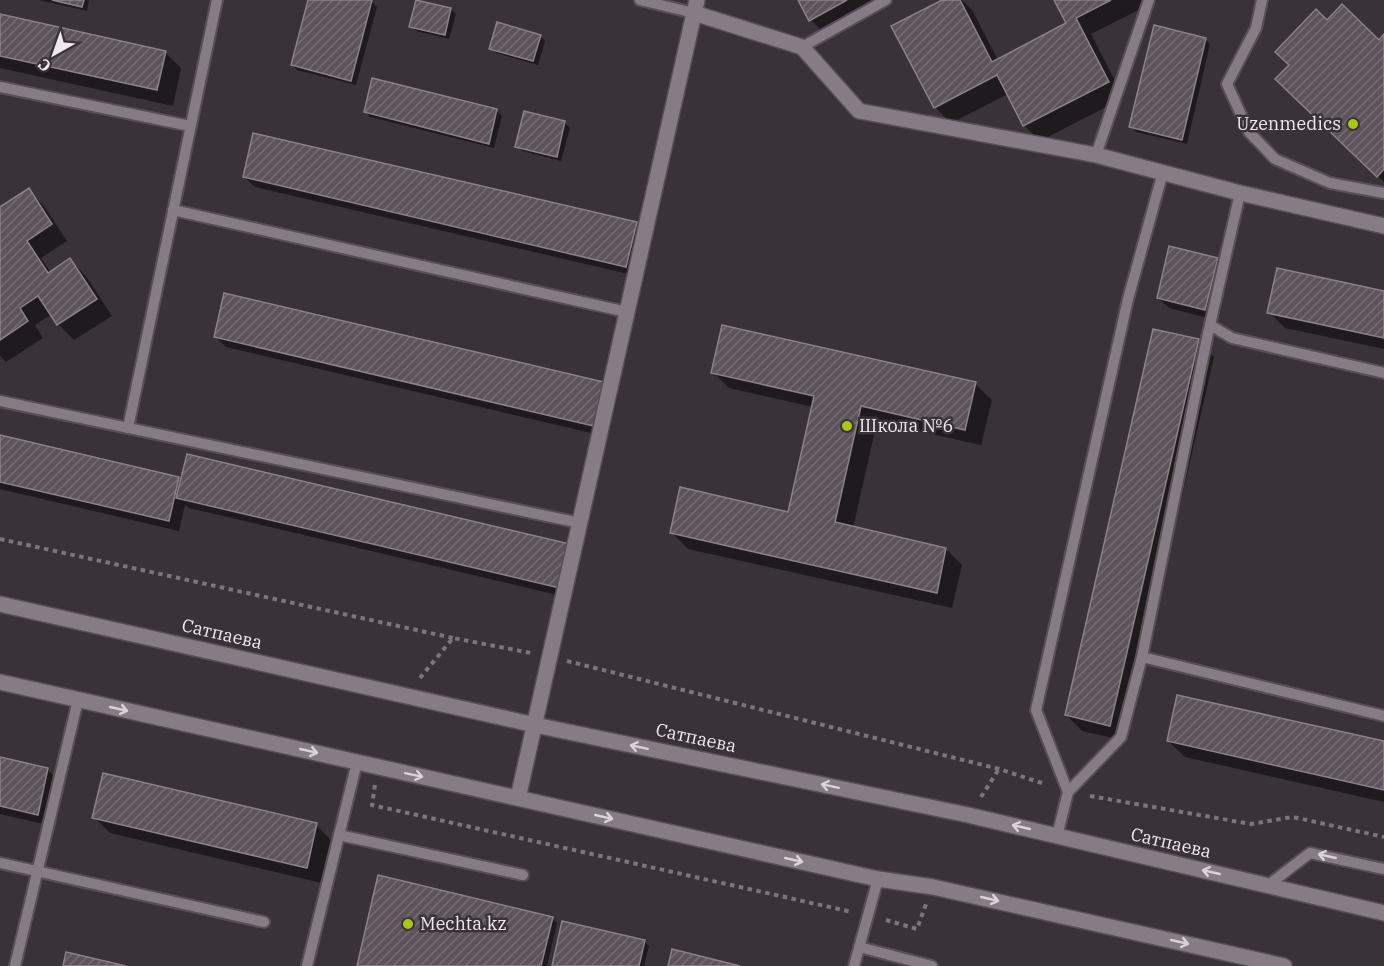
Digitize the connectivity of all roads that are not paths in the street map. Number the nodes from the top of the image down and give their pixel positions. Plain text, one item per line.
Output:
1 (217, 0) edge
2 (640, 0) edge
3 (886, 0) edge
4 (1149, 0) edge
5 (1262, 0) edge
6 (695, 6) edge
7 (802, 47) junction
8 (0, 87) edge
9 (190, 126) junction
10 (1096, 155) junction
11 (1163, 172) junction
12 (1240, 193) junction
13 (1384, 193) edge
14 (173, 210) junction
15 (1384, 226) edge
16 (627, 312) junction
17 (1210, 325) junction
18 (1384, 373) edge
19 (0, 401) edge
20 (128, 428) junction
21 (580, 523) junction
22 (0, 604) edge
23 (1142, 657) junction
24 (0, 682) edge
25 (78, 700) junction
26 (1384, 716) edge
27 (535, 725) junction
28 (357, 762) junction
29 (1068, 792) junction
30 (518, 798) junction
31 (339, 835) junction
32 (1057, 836) junction
33 (0, 864) edge
34 (1384, 869) edge
35 (38, 871) junction
36 (523, 875) dead end
37 (878, 879) junction
38 (1268, 886) junction
39 (1384, 913) edge
40 (264, 922) dead end
41 (859, 947) junction
42 (15, 966) edge
43 (307, 966) edge
44 (854, 966) edge
45 (932, 966) edge
46 (1284, 966) edge

1 - 9 lane
2 - 6 lane
3 - 7 lane
4 - 10 lane
5 - 13 lane
6 - 7 street
6 - 16 street
7 - 10 street
8 - 9 lane
9 - 14 lane
10 - 11 street
11 - 12 street
11 - 29 lane
12 - 15 street
12 - 17 lane
14 - 16 lane
14 - 20 lane
16 - 21 street
17 - 18 lane
17 - 23 lane
19 - 20 lane
20 - 21 lane
21 - 27 street
22 - 27 street, Сатпаева
23 - 26 lane
23 - 29 lane
24 - 25 street
25 -> 28 street
25 - 35 lane
27 - 30 street
32 -> 27 street, Сатпаева
28 -> 30 street
28 - 31 lane
29 - 32 lane
30 -> 37 street
31 - 36 lane
31 - 43 lane
38 -> 32 street, Сатпаева
33 - 35 lane
34 -> 38 lane
35 - 40 lane
35 - 42 lane
37 - 41 lane
37 -> 46 street
38 - 39 street, Сатпаева
41 - 44 lane
41 - 45 lane

